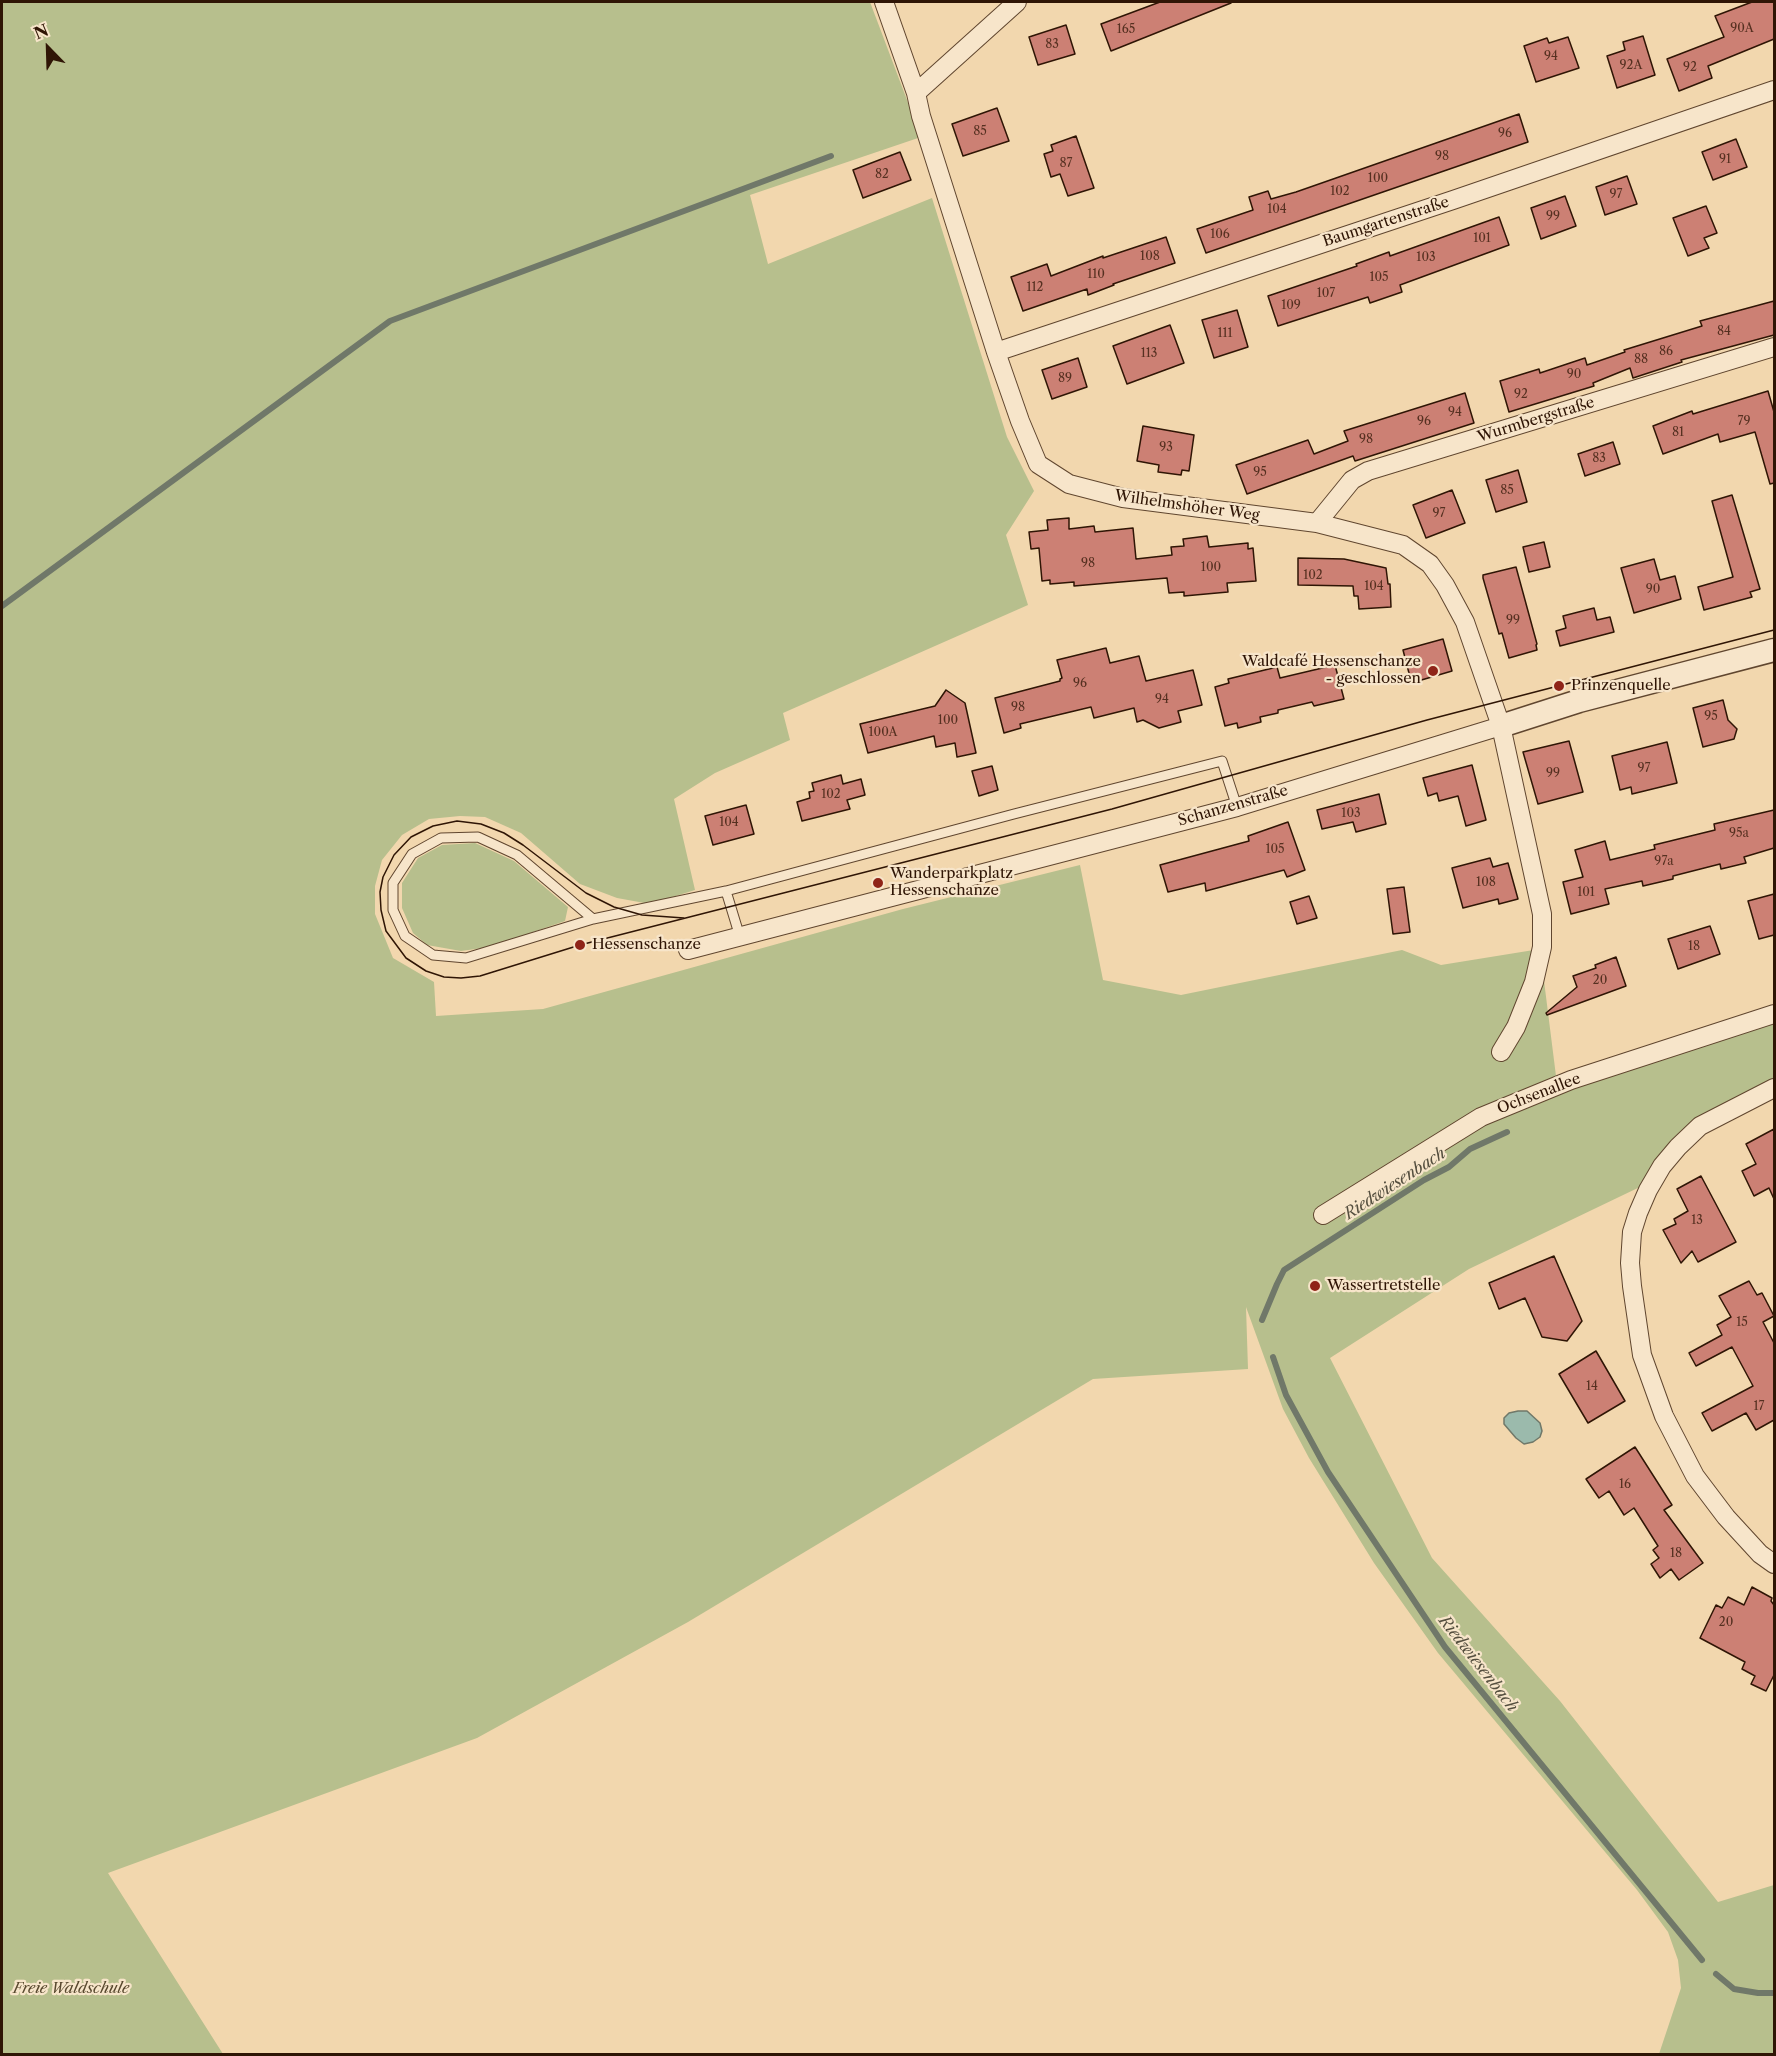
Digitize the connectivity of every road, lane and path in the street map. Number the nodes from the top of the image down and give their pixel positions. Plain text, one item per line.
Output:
1 (884, 2) edge
2 (1017, 2) edge
3 (1774, 90) edge
4 (916, 93) junction
5 (1774, 347) edge
6 (996, 352) junction
7 (1317, 523) junction
8 (1774, 650) edge
9 (1501, 726) junction
10 (1238, 807) junction
11 (726, 891) junction
12 (593, 919) junction
13 (740, 937) junction
14 (688, 950) dead end
15 (1774, 1014) edge
16 (1501, 1052) dead end
17 (1774, 1088) edge
18 (1323, 1215) dead end
19 (1774, 1564) edge

1 - 4 street, Wilhelmshöher Weg
2 - 4 street
3 - 6 street, Baumgartenstraße
4 - 6 street, Wilhelmshöher Weg
5 - 7 street, Wurmbergstraße
6 - 7 street, Wilhelmshöher Weg
7 - 9 street, Wilhelmshöher Weg
8 - 9 street, Schanzenstraße
9 - 10 street, Schanzenstraße
9 - 16 street
10 - 11 lane
10 - 13 street, Schanzenstraße
11 - 12 lane
11 - 13 lane
12 - 12 lane
13 - 14 street, Schanzenstraße
15 - 18 street, Ochsenallee
17 - 19 street

